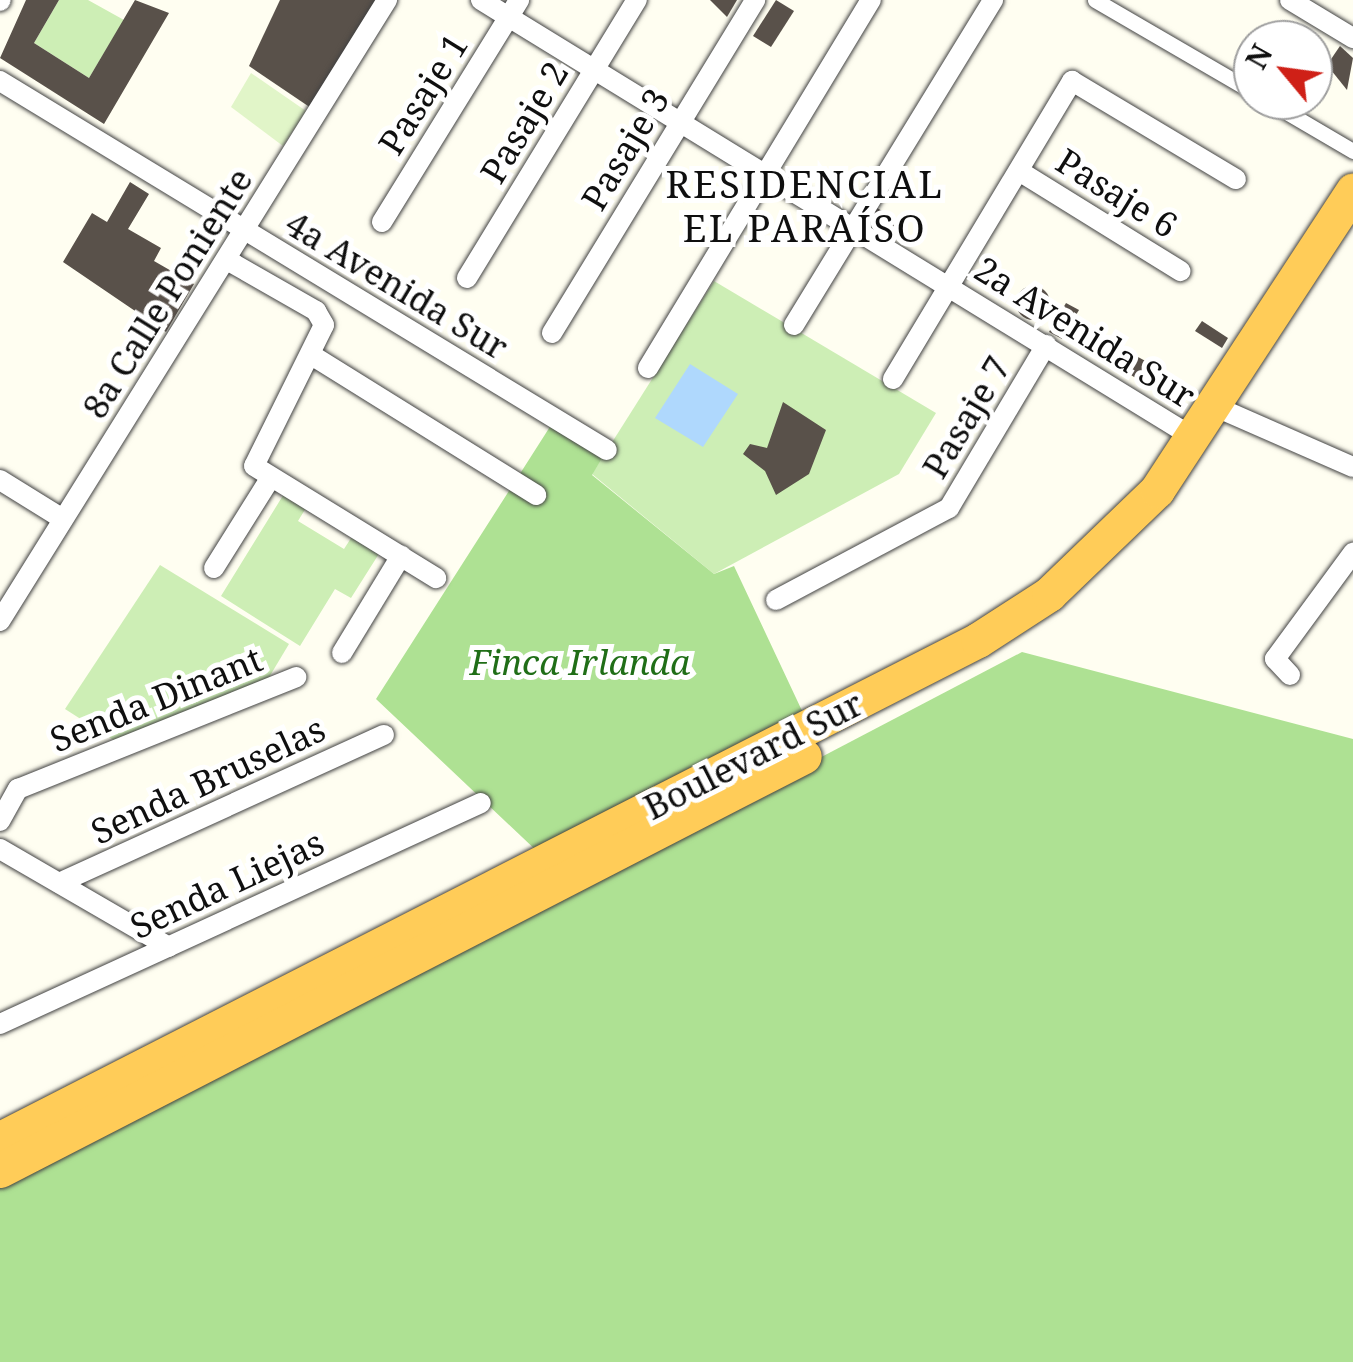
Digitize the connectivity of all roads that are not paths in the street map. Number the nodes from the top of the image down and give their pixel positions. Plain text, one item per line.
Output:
1 (387, 0) edge
2 (482, 0) edge
3 (637, 0) edge
4 (755, 0) edge
5 (872, 0) edge
6 (993, 0) edge
7 (1095, 0) edge
8 (1290, 0) edge
9 (514, 9) edge
10 (1353, 38) edge
11 (594, 69) junction
12 (1233, 80) edge
13 (0, 81) edge
14 (680, 120) junction
15 (1301, 120) edge
16 (1353, 150) edge
17 (1020, 171) junction
18 (768, 173) junction
19 (1236, 178) dead end
20 (1353, 190) edge
21 (382, 222) dead end
22 (1353, 222) edge
23 (855, 223) junction
24 (245, 230) junction
25 (227, 260) junction
26 (1180, 271) dead end
27 (467, 278) dead end
28 (948, 285) junction
29 (794, 325) dead end
30 (552, 332) dead end
31 (1046, 346) junction
32 (313, 356) junction
33 (648, 368) dead end
34 (894, 379) dead end
35 (1224, 411) junction
36 (1194, 438) junction
37 (607, 450) dead end
38 (1353, 467) edge
39 (271, 477) junction
40 (0, 480) edge
41 (536, 495) dead end
42 (63, 519) junction
43 (1353, 553) edge
44 (400, 556) junction
45 (214, 568) dead end
46 (436, 578) dead end
47 (776, 600) dead end
48 (0, 620) edge
49 (342, 653) dead end
50 (1290, 675) dead end
51 (296, 677) dead end
52 (384, 735) dead end
53 (481, 803) dead end
54 (0, 822) edge
55 (0, 849) edge
56 (59, 884) junction
57 (169, 947) junction
58 (0, 1024) edge
59 (0, 1138) edge
60 (0, 1170) edge

1 - 24 street, 8a Calle Poniente
2 - 9 street, 2a Avenida Sur
3 - 11 street, Pasaje 2
4 - 14 street, Pasaje 3
5 - 18 street
6 - 23 street
7 - 12 street
8 - 10 street
9 - 11 street, 2a Avenida Sur
9 - 21 street, Pasaje 1
11 - 14 street, 2a Avenida Sur
11 - 27 street, Pasaje 2
13 - 24 street, 4a Avenida Sur
14 - 18 street, 2a Avenida Sur
14 - 30 street, Pasaje 3
15 - 16 street
17 - 19 street, Pasaje 6
17 - 26 street, Pasaje 6
17 - 28 street, Pasaje 6
18 - 23 street, 2a Avenida Sur
18 - 33 street
20 - 35 highway, Boulevard Sur
22 - 35 highway, Boulevard Sur
23 - 28 street, 2a Avenida Sur
23 - 29 street
24 - 25 street, 8a Calle Poniente
24 - 37 street, 4a Avenida Sur
25 - 32 street
25 - 42 street, 8a Calle Poniente
28 - 31 street, 2a Avenida Sur
28 - 34 street, Pasaje 6
31 - 36 street, 2a Avenida Sur
31 - 47 street, Pasaje 7
32 - 39 street
32 - 41 street
35 - 36 highway, Boulevard Sur
35 - 38 street
35 - 60 highway, Boulevard Sur
36 - 59 highway, Boulevard Sur
39 - 44 street
39 - 45 street
40 - 42 street
42 - 48 street, 8a Calle Poniente
43 - 50 street
44 - 46 street
44 - 49 street
51 - 54 street, Senda Dinant
52 - 56 street, Senda Bruselas
53 - 57 street, Senda Liejas
55 - 56 street
56 - 57 street
57 - 58 street, Senda Liejas

